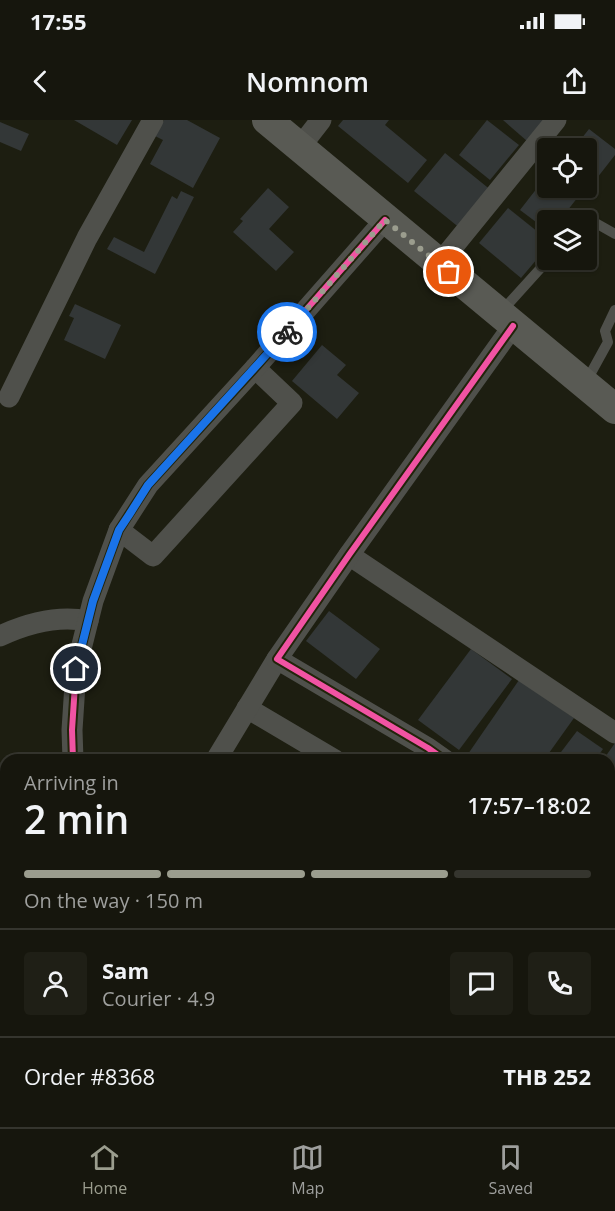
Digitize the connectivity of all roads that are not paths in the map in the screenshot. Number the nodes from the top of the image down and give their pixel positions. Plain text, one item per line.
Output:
1 (153, 120) edge
2 (267, 120) edge
3 (321, 120) edge
4 (556, 120) edge
5 (300, 147) junction
6 (385, 220) junction
7 (597, 222) edge
8 (615, 234) edge
9 (439, 264) junction
10 (541, 270) edge
11 (615, 310) edge
12 (506, 320) junction
13 (255, 368) junction
14 (585, 385) junction
15 (9, 397) dead end
16 (615, 409) edge
17 (119, 530) junction
18 (349, 555) junction
19 (88, 621) junction
20 (0, 636) edge
21 (277, 659) junction
22 (248, 708) junction
23 (615, 733) edge
24 (73, 754) edge
25 (220, 754) edge
26 (324, 754) edge
27 (438, 754) edge

1 - 15 street
2 - 5 street
3 - 5 street
4 - 9 street
5 - 6 street
6 - 9 street
6 - 13 street
7 - 8 lane
9 - 12 street
10 - 12 lane
11 - 14 lane
12 - 14 street
12 - 18 street
13 - 17 street
13 - 17 street
14 - 16 street
17 - 19 street
18 - 21 street
18 - 23 street
19 - 20 street
19 - 24 street
21 - 22 street
21 - 27 street
22 - 25 street
22 - 26 street

